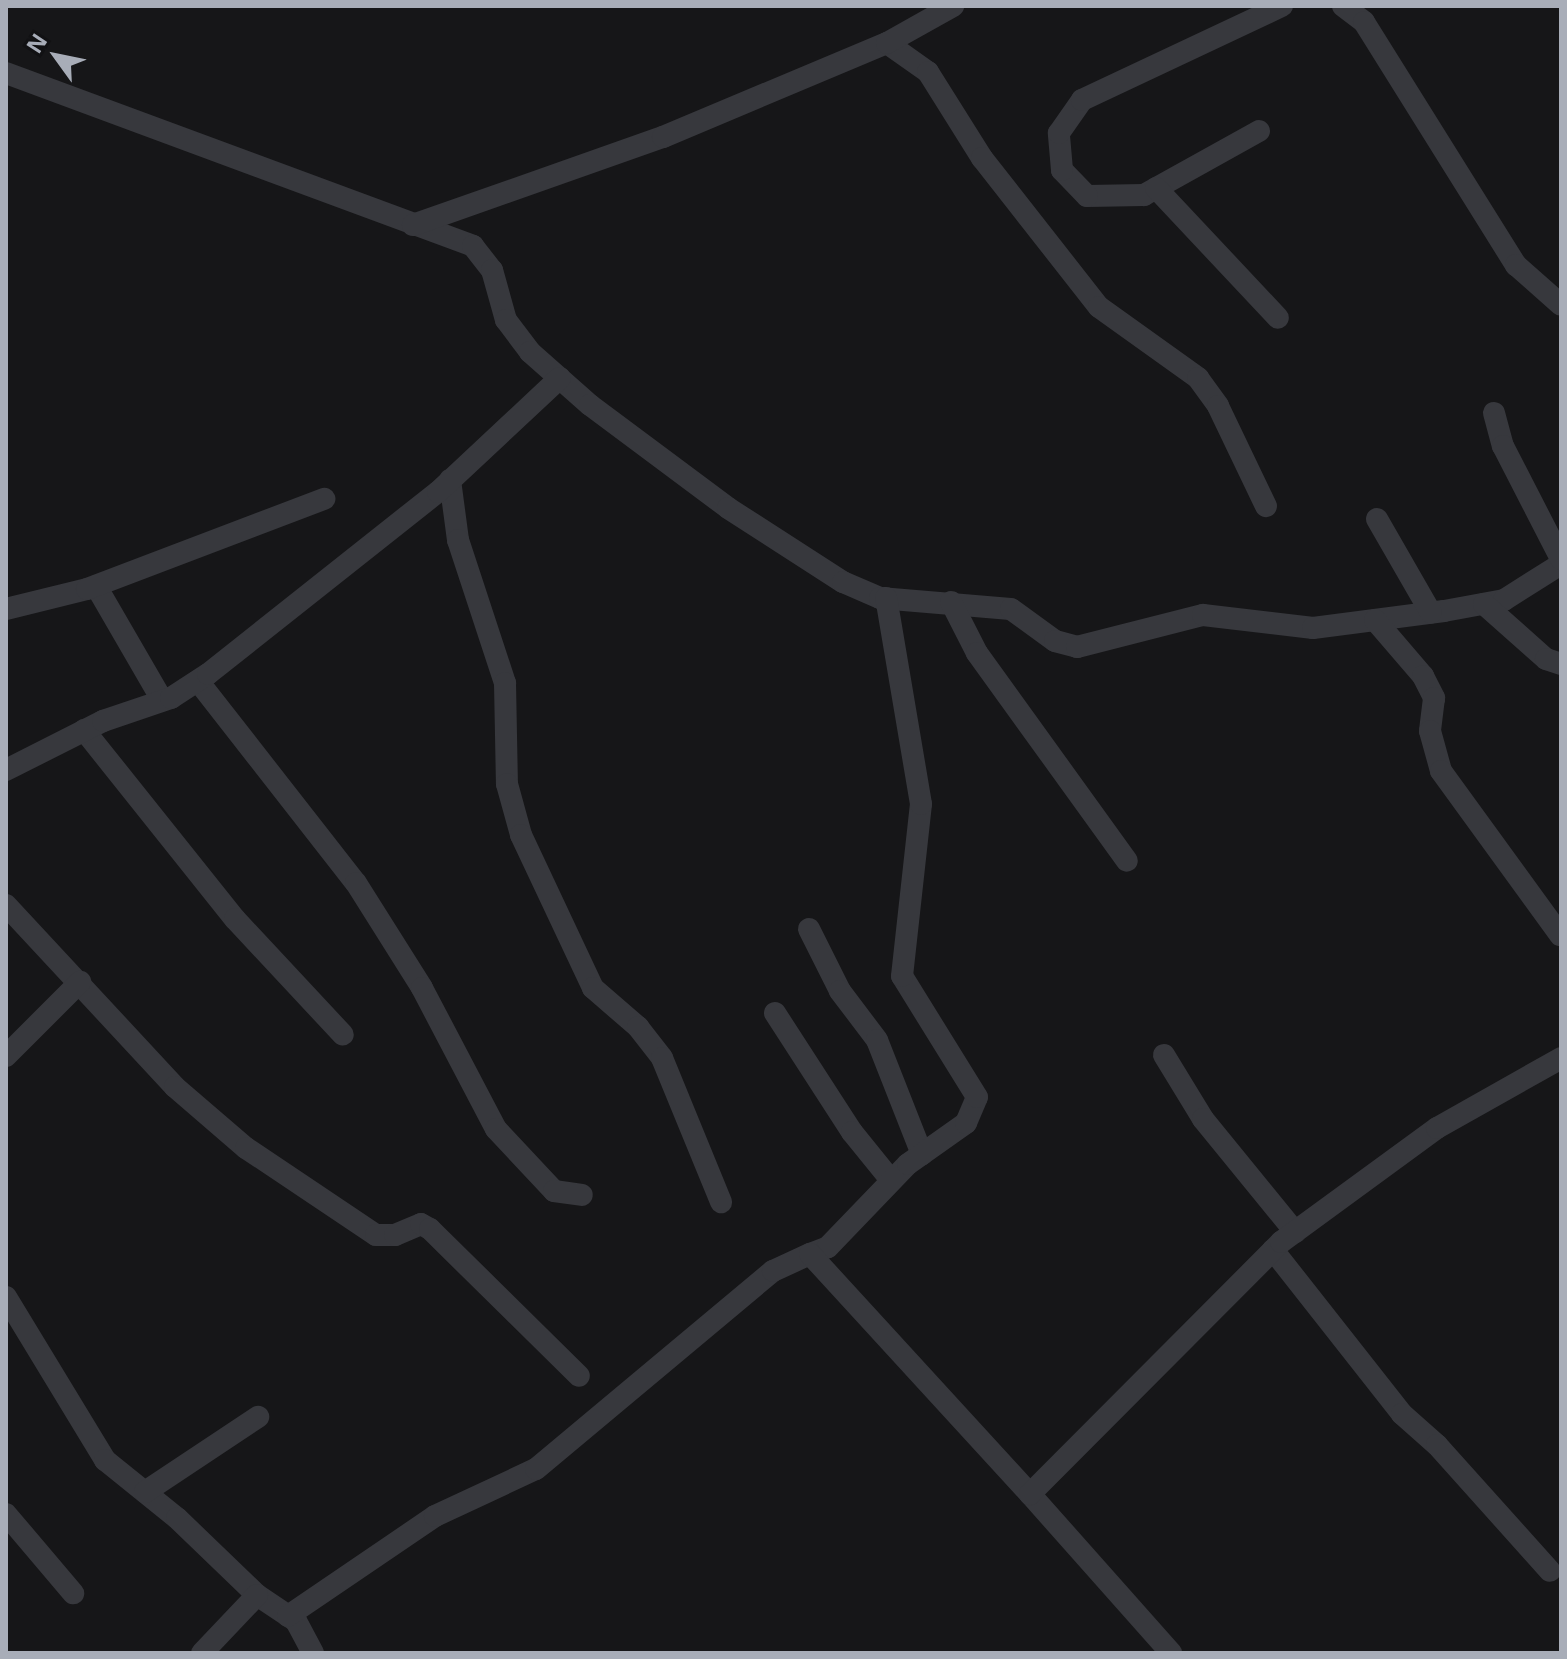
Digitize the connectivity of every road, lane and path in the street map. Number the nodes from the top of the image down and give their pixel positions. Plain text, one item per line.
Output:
1 (953, 6) edge
2 (1282, 6) edge
3 (1343, 6) edge
4 (887, 43) junction
5 (6, 73) edge
6 (1259, 131) dead end
7 (1156, 188) junction
8 (413, 225) junction
9 (1561, 305) edge
10 (1278, 318) dead end
11 (560, 378) junction
12 (1494, 413) dead end
13 (450, 480) junction
14 (324, 499) dead end
15 (1266, 506) dead end
16 (1377, 519) dead end
17 (1561, 562) edge
18 (96, 586) junction
19 (886, 598) junction
20 (951, 602) junction
21 (1484, 604) junction
22 (6, 609) edge
23 (1431, 613) junction
24 (1375, 620) junction
25 (1561, 664) edge
26 (198, 681) junction
27 (162, 700) junction
28 (84, 730) junction
29 (6, 770) edge
30 (1127, 861) dead end
31 (6, 905) edge
32 (809, 929) dead end
33 (1560, 935) edge
34 (80, 982) junction
35 (775, 1013) dead end
36 (343, 1035) dead end
37 (1164, 1055) dead end
38 (6, 1056) edge
39 (1561, 1058) edge
40 (922, 1154) junction
41 (890, 1179) junction
42 (582, 1195) dead end
43 (721, 1202) dead end
44 (1295, 1232) junction
45 (1273, 1250) junction
46 (810, 1254) junction
47 (6, 1297) edge
48 (579, 1376) dead end
49 (258, 1417) dead end
50 (145, 1492) junction
51 (1030, 1494) junction
52 (6, 1514) edge
53 (1550, 1571) dead end
54 (73, 1593) dead end
55 (257, 1595) junction
56 (288, 1616) junction
57 (202, 1653) edge
58 (313, 1653) edge
59 (1171, 1653) edge

1 - 4 street
2 - 7 street
3 - 9 street
4 - 8 street
4 - 15 street
5 - 8 street
6 - 7 street
7 - 10 street
8 - 11 street
11 - 13 street
11 - 19 street
12 - 17 street
13 - 26 street
13 - 43 street
14 - 18 street
16 - 23 street
17 - 21 street
18 - 22 street
18 - 27 street
19 - 20 street
19 - 40 street
20 - 24 street
20 - 30 street
21 - 23 street
21 - 25 street
23 - 24 street
24 - 33 street
26 - 27 street
26 - 42 street
27 - 28 street
28 - 29 street
28 - 36 street
31 - 34 street
32 - 40 street
34 - 38 street
34 - 48 street
35 - 41 street
37 - 44 street
39 - 44 street
40 - 41 street
41 - 46 street
44 - 45 street
45 - 51 street
45 - 53 street
46 - 51 street
46 - 56 street
47 - 50 street
49 - 50 street
50 - 55 street
51 - 59 street
52 - 54 street
55 - 56 street
55 - 57 street
56 - 58 street

